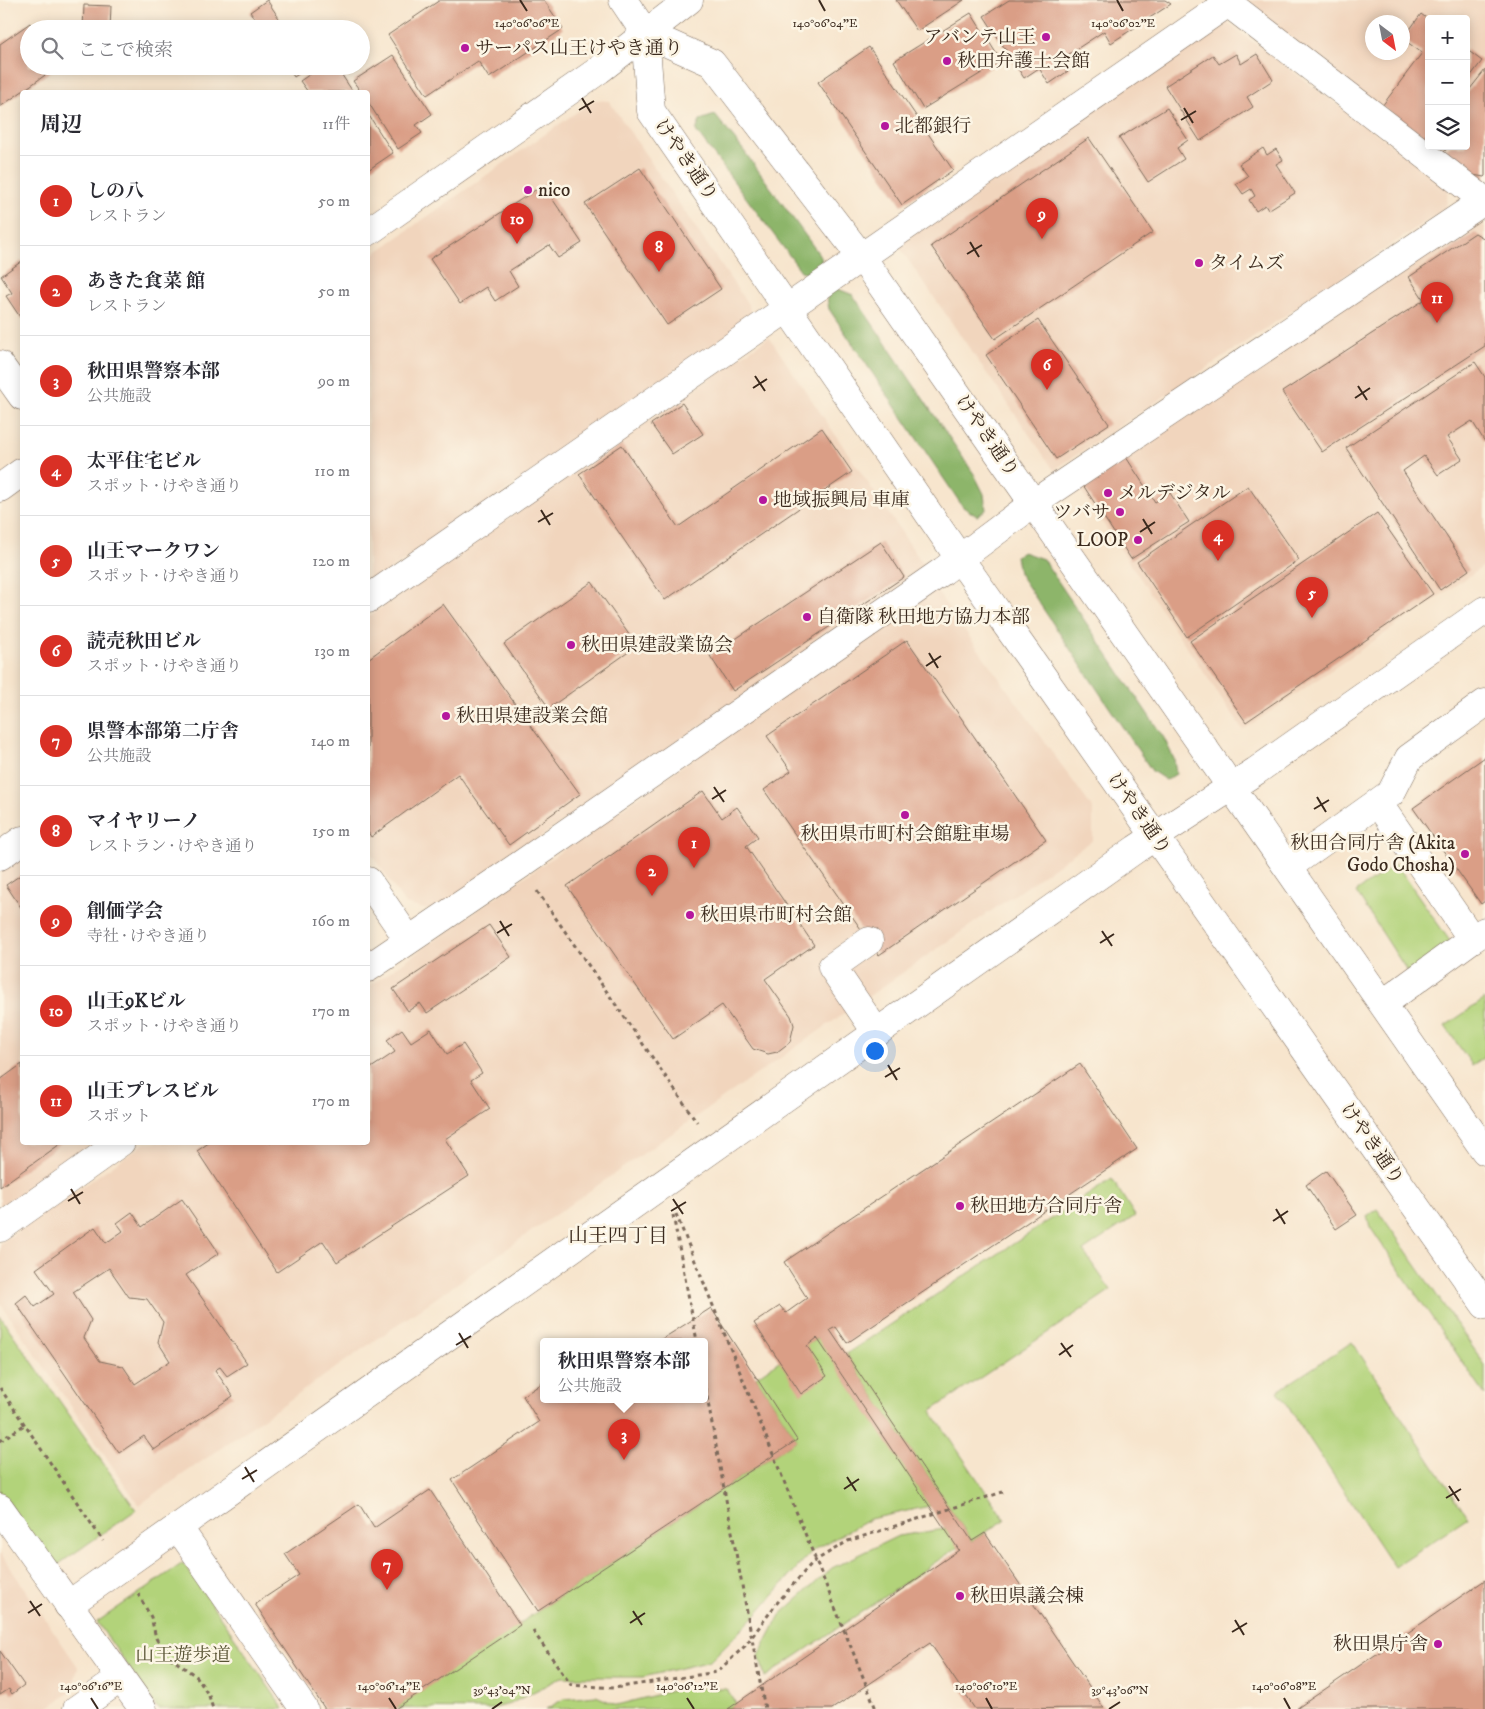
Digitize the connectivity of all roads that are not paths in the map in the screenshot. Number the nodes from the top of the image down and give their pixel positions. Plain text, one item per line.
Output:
1 (622, 0) edge
2 (689, 0) edge
3 (1226, 2) edge
4 (645, 33) junction
5 (1485, 201) edge
6 (370, 231) edge
7 (863, 258) junction
8 (788, 307) junction
9 (0, 365) edge
10 (20, 393) edge
11 (20, 473) edge
12 (0, 488) edge
13 (1034, 503) junction
14 (960, 559) junction
15 (370, 598) edge
16 (1485, 610) edge
17 (1485, 703) edge
18 (1232, 788) junction
19 (1378, 803) junction
20 (1154, 836) junction
21 (20, 841) edge
22 (0, 856) edge
23 (1289, 866) junction
24 (370, 884) edge
25 (1479, 935) edge
26 (408, 939) junction
27 (869, 941) dead end
28 (370, 967) edge
29 (1384, 1003) junction
30 (876, 1033) junction
31 (1483, 1144) edge
32 (117, 1145) edge
33 (0, 1228) edge
34 (1485, 1304) edge
35 (0, 1508) edge
36 (178, 1527) junction
37 (68, 1606) junction
38 (121, 1678) junction
39 (77, 1709) edge
40 (143, 1709) edge
41 (304, 1709) edge

1 - 4 street
2 - 4 street
3 - 5 street
3 - 7 street
4 - 6 street
4 - 7 street, けやき通り
4 - 8 street, けやき通り
5 - 13 street
7 - 8 street
7 - 13 street, けやき通り
8 - 14 street, けやき通り
8 - 15 street
9 - 10 street
11 - 12 street
13 - 14 street
13 - 18 street, けやき通り
14 - 20 street, けやき通り
14 - 26 street
16 - 18 street
17 - 19 street
18 - 20 street
18 - 23 street, けやき通り
19 - 23 street
19 - 25 street
20 - 30 street
20 - 34 street, けやき通り
21 - 22 street
23 - 29 street, けやき通り
24 - 26 street
25 - 29 street
26 - 28 street
27 - 30 street
29 - 31 street, けやき通り
30 - 36 street
32 - 33 street
35 - 37 street
36 - 37 street
36 - 41 street
37 - 38 street
38 - 39 street
38 - 40 street

